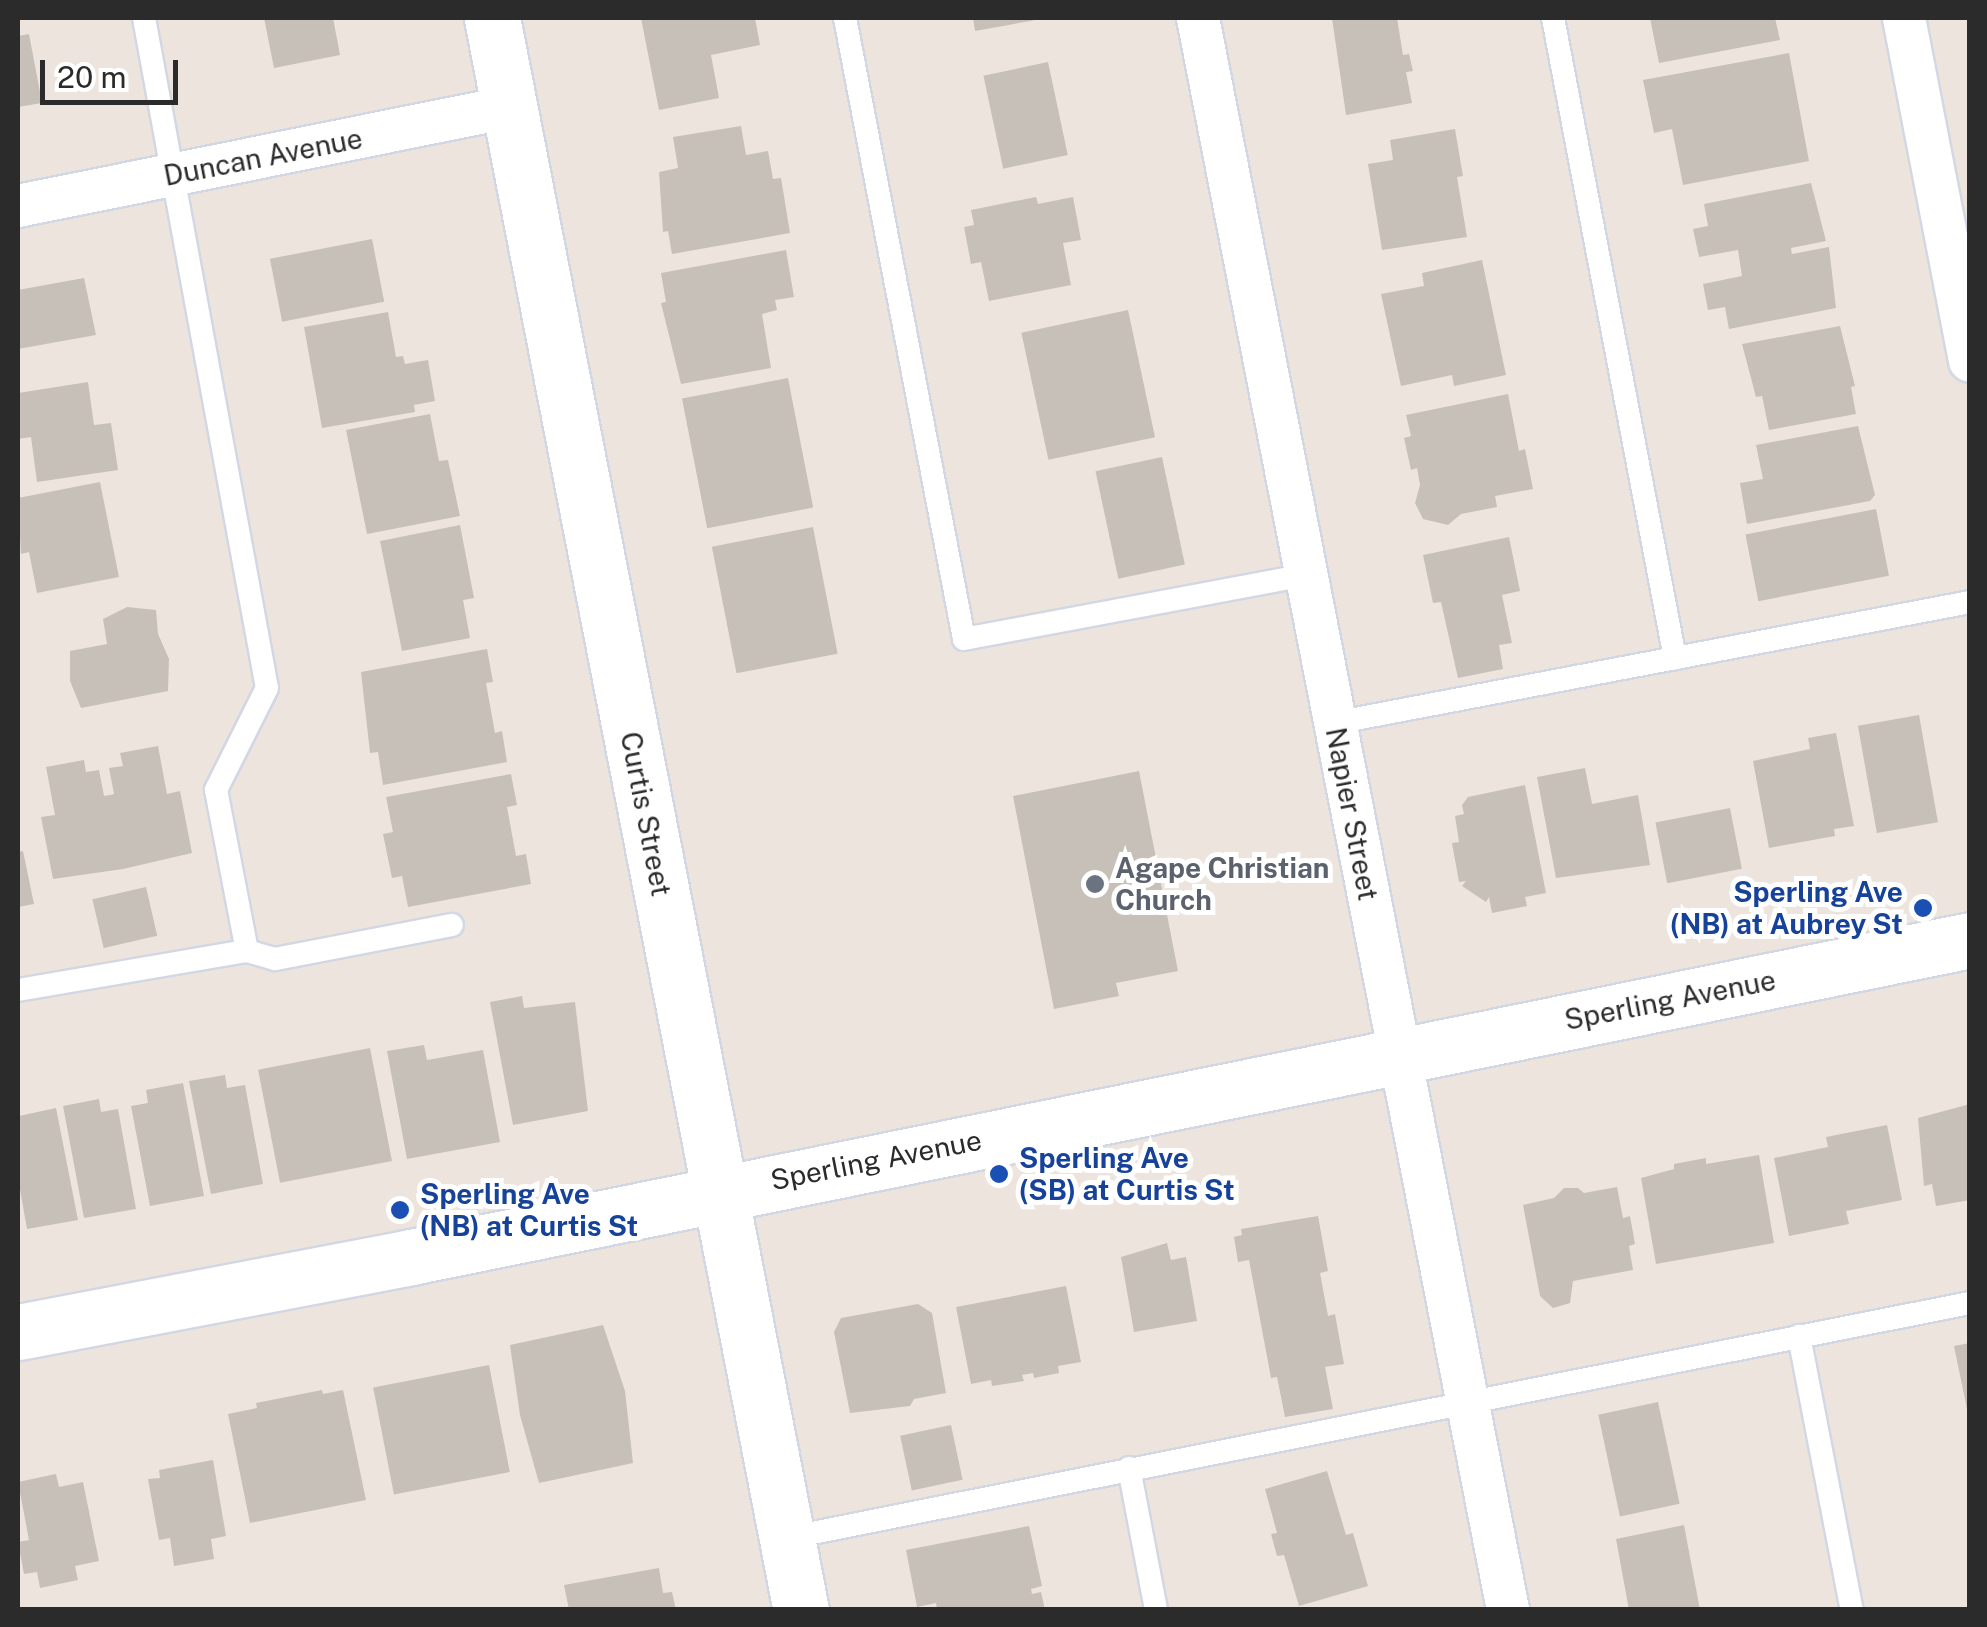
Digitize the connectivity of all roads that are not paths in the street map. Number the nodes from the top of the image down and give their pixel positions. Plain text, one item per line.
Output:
1 (144, 18) edge
2 (492, 18) edge
3 (846, 18) edge
4 (1198, 18) edge
5 (1554, 18) edge
6 (1904, 18) edge
7 (509, 107) junction
8 (175, 175) junction
9 (18, 206) edge
10 (1970, 360) edge
11 (1307, 575) junction
12 (1970, 602) edge
13 (1675, 658) junction
14 (1334, 723) junction
15 (452, 925) dead end
16 (1970, 940) edge
17 (246, 951) junction
18 (18, 990) edge
19 (1397, 1056) junction
20 (720, 1191) junction
21 (1970, 1304) edge
22 (18, 1332) edge
23 (1799, 1336) junction
24 (1468, 1401) junction
25 (1129, 1468) junction
26 (787, 1538) junction
27 (800, 1610) edge
28 (1156, 1610) edge
29 (1508, 1610) edge
30 (1852, 1610) edge

1 - 8 lane
2 - 7 street, Curtis Street
3 - 11 lane
4 - 11 street, Napier Street
5 - 13 lane
6 - 10 street
7 - 8 street, Duncan Avenue
7 - 20 street, Curtis Street
8 - 9 street, Duncan Avenue
8 - 17 lane
11 - 14 street, Napier Street
12 - 13 lane
13 - 14 lane
14 - 19 street, Napier Street
15 - 17 lane
16 - 19 street, Sperling Avenue
17 - 18 lane
19 - 20 street, Sperling Avenue
19 - 24 street, Napier Street
20 - 22 street, Sperling Avenue
20 - 26 street, Curtis Street
21 - 23 lane
23 - 24 lane
23 - 30 lane
24 - 25 lane
24 - 29 street, Napier Street
25 - 26 lane
25 - 28 lane
26 - 27 street, Curtis Street

